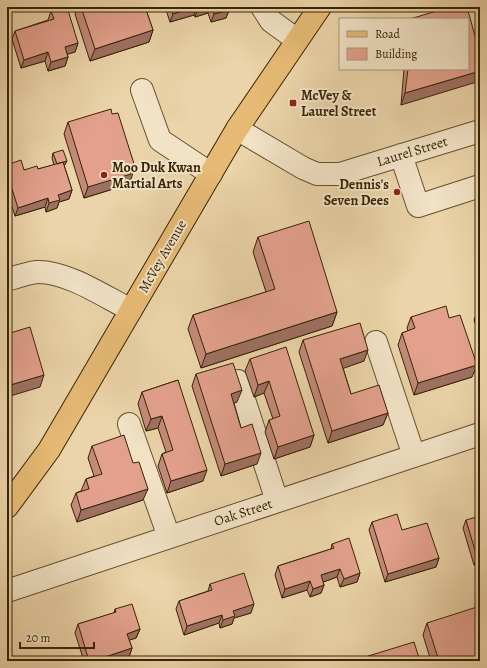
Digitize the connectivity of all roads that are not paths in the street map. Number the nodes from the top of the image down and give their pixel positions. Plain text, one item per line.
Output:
1 (262, 7) edge
2 (320, 7) edge
3 (297, 40) junction
4 (142, 90) dead end
5 (237, 129) junction
6 (480, 131) edge
7 (401, 155) junction
8 (211, 174) junction
9 (480, 186) edge
10 (7, 280) edge
11 (131, 310) junction
12 (376, 342) dead end
13 (238, 381) edge
14 (129, 424) dead end
15 (480, 434) edge
16 (414, 456) junction
17 (277, 501) junction
18 (7, 507) edge
19 (169, 537) junction
20 (7, 591) edge

1 - 3 street
2 - 3 main road, McVey Avenue
3 - 5 main road, McVey Avenue
4 - 8 street
5 - 7 street, Laurel Street
5 - 8 main road, McVey Avenue
6 - 7 street, Laurel Street
7 - 9 street
8 - 11 main road, McVey Avenue
10 - 11 street
11 - 18 main road, McVey Avenue
12 - 16 street
13 - 17 street
14 - 19 street
15 - 16 street, Oak Street
16 - 17 street, Oak Street
17 - 19 street, Oak Street
19 - 20 street, Oak Street

